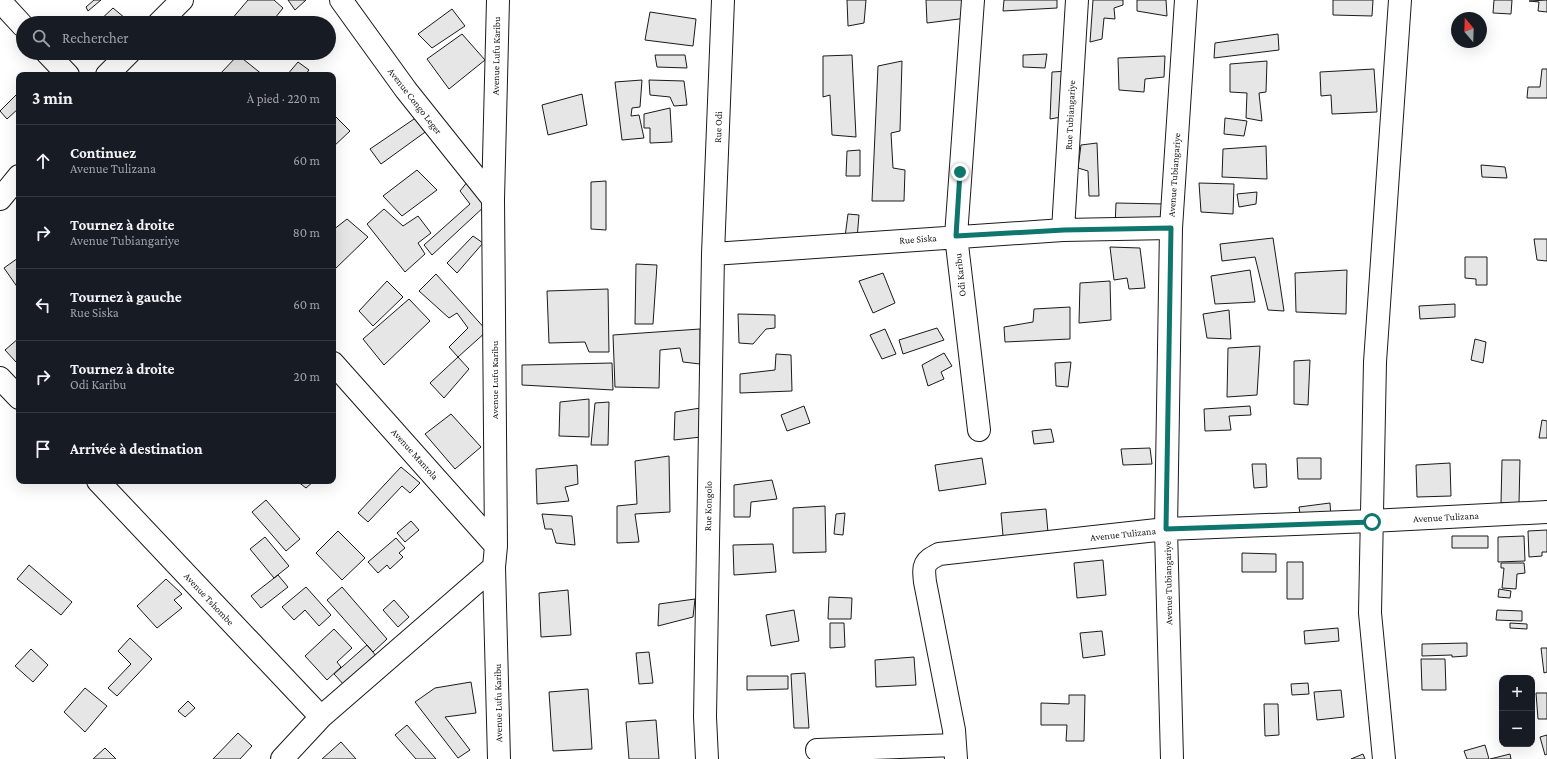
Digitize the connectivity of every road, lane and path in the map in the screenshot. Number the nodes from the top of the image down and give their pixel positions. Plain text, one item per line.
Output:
1 (182, 0) edge
2 (341, 0) edge
3 (498, 0) edge
4 (723, 0) edge
5 (973, 0) edge
6 (1077, 0) edge
7 (1186, 0) edge
8 (1400, 0) edge
9 (0, 1) edge
10 (166, 16) edge
11 (16, 18) edge
12 (54, 60) edge
13 (122, 60) edge
14 (65, 72) edge
15 (110, 72) edge
16 (16, 180) edge
17 (0, 199) edge
18 (493, 199) junction
19 (1171, 228) junction
20 (1064, 230) junction
21 (956, 236) junction
22 (713, 254) junction
23 (336, 366) edge
24 (0, 378) edge
25 (16, 395) edge
26 (979, 430) dead end
27 (101, 484) edge
28 (1547, 512) edge
29 (1372, 522) junction
30 (1166, 529) junction
31 (496, 546) junction
32 (494, 567) junction
33 (322, 717) junction
34 (817, 750) dead end
35 (955, 752) edge
36 (282, 759) edge
37 (499, 759) edge
38 (707, 759) edge
39 (1172, 759) edge
40 (1384, 759) edge

1 - 10 street
2 - 18 street, Avenue Congo Leger
3 - 18 street, Avenue Lufu Karibu
4 - 22 street, Rue Odi
5 - 21 street, Odi Karibu
6 - 20 street, Rue Tubiangariye
7 - 19 street, Avenue Tubiangariye
8 - 29 street
9 - 11 street
12 - 14 street
13 - 15 street
16 - 17 street
18 - 31 street, Avenue Lufu Karibu
19 - 20 street, Rue Siska
19 - 30 street, Avenue Tubiangariye
20 - 21 street, Rue Siska
21 - 22 street, Rue Siska
21 - 26 street, Odi Karibu
22 - 38 street, Rue Kongolo
23 - 31 street, Avenue Mantola
24 - 25 street
27 - 33 street, Avenue Tshombe
28 - 29 street, Avenue Tulizana
29 - 30 street, Avenue Tulizana
29 - 40 street
30 - 35 street, Avenue Tulizana
30 - 39 street, Avenue Tubiangariye
31 - 32 street, Avenue Lufu Karibu
32 - 33 street
32 - 37 street, Avenue Lufu Karibu
33 - 36 street
34 - 35 street

